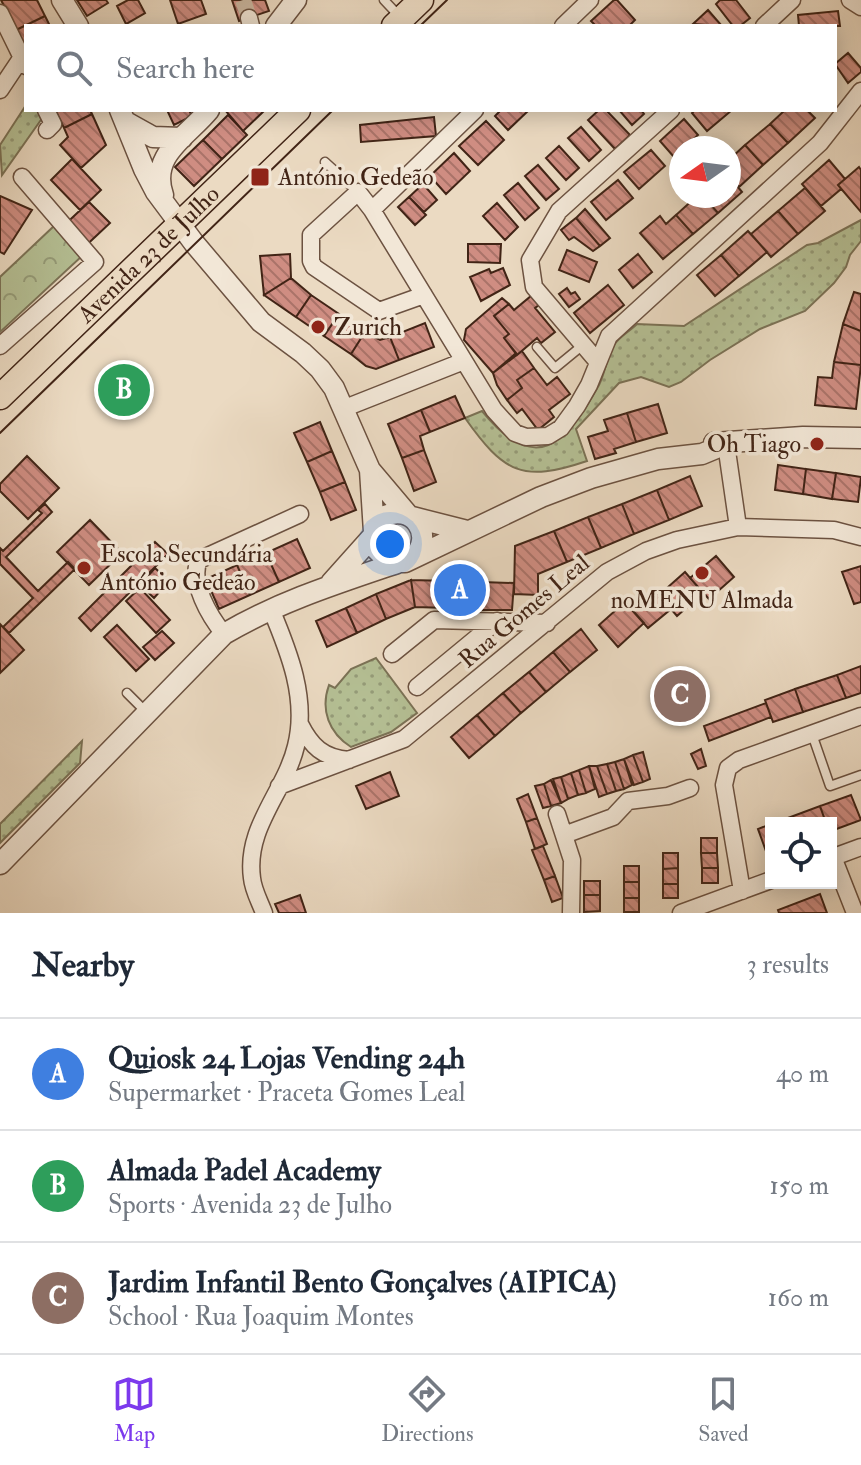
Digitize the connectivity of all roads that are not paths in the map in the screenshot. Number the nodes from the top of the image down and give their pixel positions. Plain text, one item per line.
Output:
1 (62, 0) edge
2 (296, 0) edge
3 (384, 0) edge
4 (421, 0) edge
5 (590, 0) edge
6 (792, 0) edge
7 (850, 0) edge
8 (861, 7) edge
9 (0, 13) edge
10 (398, 22) edge
11 (77, 24) edge
12 (278, 24) edge
13 (565, 24) edge
14 (766, 24) edge
15 (24, 62) edge
16 (0, 90) edge
17 (861, 91) edge
18 (47, 112) edge
19 (207, 112) edge
20 (296, 112) edge
21 (473, 112) edge
22 (669, 112) edge
23 (123, 116) edge
24 (47, 130) dead end
25 (182, 138) junction
26 (325, 162) dead end
27 (22, 177) dead end
28 (358, 192) junction
29 (372, 210) junction
30 (174, 216) junction
31 (424, 295) junction
32 (584, 345) junction
33 (0, 346) edge
34 (537, 347) dead end
35 (464, 361) junction
36 (597, 361) junction
37 (0, 397) edge
38 (345, 408) junction
39 (861, 438) edge
40 (726, 444) junction
41 (370, 470) junction
42 (300, 514) dead end
43 (410, 516) junction
44 (738, 527) junction
45 (467, 531) junction
46 (373, 534) junction
47 (861, 537) edge
48 (405, 560) junction
49 (328, 585) junction
50 (271, 609) junction
51 (497, 621) junction
52 (547, 623) junction
53 (224, 634) junction
54 (392, 654) dead end
55 (417, 687) dead end
56 (127, 693) dead end
57 (147, 712) junction
58 (861, 716) edge
59 (299, 722) junction
60 (812, 733) junction
61 (354, 760) junction
62 (861, 775) edge
63 (279, 786) junction
64 (690, 788) dead end
65 (557, 814) dead end
66 (564, 835) junction
67 (861, 847) edge
68 (837, 855) edge
69 (0, 864) edge
70 (837, 869) edge
71 (765, 882) edge
72 (742, 891) junction
73 (264, 913) edge
74 (571, 913) edge
75 (681, 913) edge
76 (855, 913) edge

1 - 11 street
2 - 12 street
3 - 10 lane
4 - 10 main road
5 - 13 street
6 - 14 street
7 - 8 street
9 - 15 street
15 - 16 street
17 - 36 street
18 - 24 street
19 - 25 street
20 - 30 main road, Avenida 23 de Julho
21 - 29 street
22 - 32 street
23 - 25 street
23 - 30 street
25 - 30 street
26 - 28 lane
27 - 33 street
28 - 29 street
28 - 31 street
29 - 31 street
30 - 37 main road, Avenida 23 de Julho
30 - 38 street
31 - 35 street
32 - 34 lane
32 - 36 street
35 - 36 street
35 - 38 street
38 - 41 street
39 - 40 street
40 - 44 street
40 - 45 street
41 - 43 street
41 - 46 street
42 - 53 street
43 - 45 street
43 - 46 street
43 - 48 street
44 - 47 street, Rua Gomes Leal
44 - 52 street, Rua Gomes Leal
45 - 48 street
46 - 48 street
46 - 49 street
48 - 49 street
49 - 50 street
50 - 53 street
50 - 59 street
51 - 52 street
51 - 54 street
51 - 55 street
52 - 61 street, Rua Gomes Leal
53 - 57 street
56 - 57 lane
57 - 69 street
58 - 60 street
59 - 61 street
59 - 63 street
60 - 62 lane
60 - 72 street
61 - 63 street, Rua Gomes Leal
63 - 73 street
64 - 66 street
65 - 66 street
66 - 74 street
67 - 68 street
70 - 76 street
71 - 72 street
72 - 75 street

